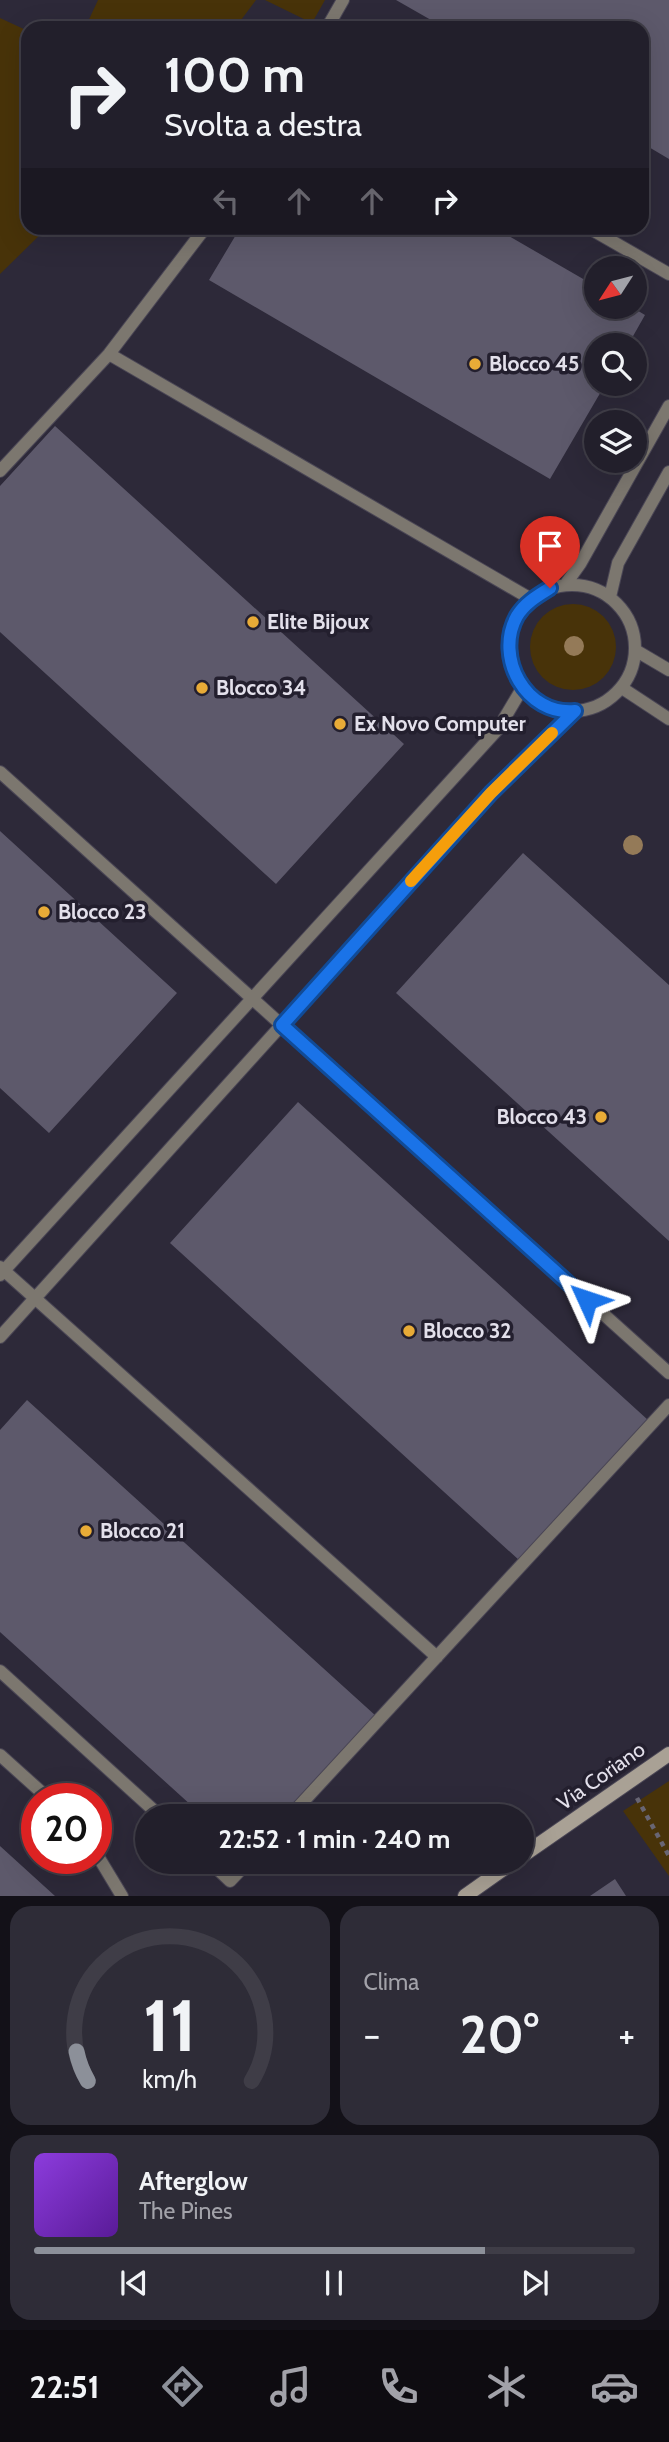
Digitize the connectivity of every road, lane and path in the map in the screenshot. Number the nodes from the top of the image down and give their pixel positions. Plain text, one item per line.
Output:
1 (343, 0) edge
2 (331, 21) edge
3 (200, 235) edge
4 (601, 235) edge
5 (669, 274) edge
6 (109, 354) junction
7 (669, 406) edge
8 (0, 471) edge
9 (669, 472) edge
10 (565, 585) junction
11 (610, 597) junction
12 (531, 599) junction
13 (635, 650) junction
14 (669, 670) edge
15 (523, 687) junction
16 (622, 688) junction
17 (575, 711) junction
18 (669, 719) edge
19 (0, 772) edge
20 (251, 998) junction
21 (282, 1025) junction
22 (1, 1271) edge
23 (35, 1298) junction
24 (0, 1338) edge
25 (669, 1373) edge
26 (669, 1405) edge
27 (436, 1657) junction
28 (0, 1671) edge
29 (669, 1754) edge
30 (0, 1755) edge
31 (628, 1782) junction
32 (31, 1783) edge
33 (147, 1804) edge
34 (301, 1804) edge
35 (534, 1848) edge
36 (669, 1856) edge
37 (108, 1874) edge
38 (223, 1874) edge
39 (237, 1874) edge
40 (496, 1874) edge
41 (121, 1896) edge
42 (465, 1896) edge

1 - 2 lane
3 - 6 lane
4 - 5 lane
6 - 8 lane
6 - 12 lane
7 - 10 lane
9 - 11 lane
10 - 11 lane
10 - 12 lane
11 - 13 lane
12 - 15 lane
13 - 14 lane
13 - 16 lane
15 - 17 lane
15 - 20 lane
16 - 17 lane
16 - 18 lane
17 - 21 lane
19 - 20 lane
20 - 21 lane
20 - 22 lane
21 - 23 lane
21 - 25 lane
22 - 23 lane
23 - 24 lane
23 - 27 lane
26 - 27 lane
27 - 34 lane
28 - 33 lane
29 - 31 main road, Via Coriano
30 - 32 lane
31 - 35 main road, Via Coriano
31 - 36 path
37 - 41 lane
38 - 39 lane
40 - 42 main road

